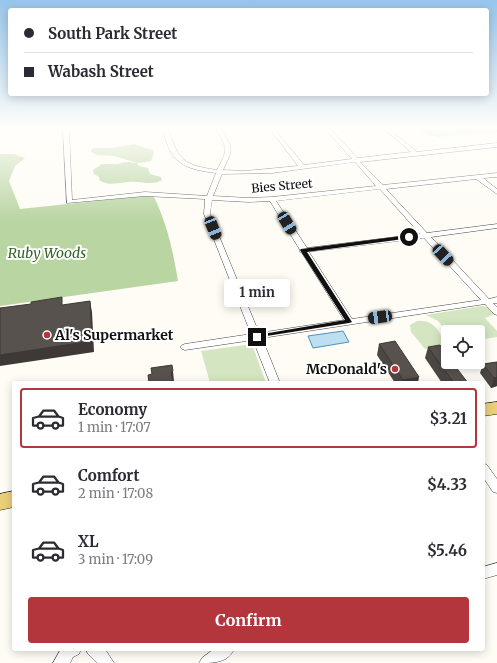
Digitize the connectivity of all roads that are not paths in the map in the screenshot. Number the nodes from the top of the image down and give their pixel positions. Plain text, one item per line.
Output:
1 (67, 160) edge
2 (180, 160) edge
3 (225, 160) edge
4 (296, 160) edge
5 (357, 160) joint
6 (302, 167) junction
7 (220, 172) junction
8 (497, 175) edge
9 (477, 177) junction
10 (380, 187) junction
11 (497, 192) edge
12 (210, 197) junction
13 (272, 199) junction
14 (497, 226) edge
15 (425, 235) junction
16 (303, 250) junction
17 (497, 300) edge
18 (487, 301) junction
19 (497, 312) edge
20 (349, 322) junction
21 (257, 337) junction
22 (186, 347) dead end
23 (274, 381) edge
24 (497, 408) edge
25 (485, 410) edge
26 (485, 471) edge
27 (497, 488) edge
28 (12, 499) edge
29 (0, 502) edge
30 (497, 569) edge
31 (485, 572) edge
32 (70, 651) edge
33 (96, 651) edge
34 (223, 651) edge
35 (61, 663) edge
36 (106, 663) edge
37 (207, 663) edge

1 - 12 street, Bies Street
2 - 7 street
3 - 7 street
4 - 6 street
5 - 6 street
5 - 10 street
6 - 7 street
7 - 12 street
8 - 9 street, Bies Street
9 - 10 street, Bies Street
9 - 11 street
10 - 13 street, Bies Street
10 - 15 street
12 - 13 street, Bies Street
12 - 21 street
13 - 16 street
14 - 15 street
15 - 16 street
15 - 18 street
16 - 20 street
17 - 18 street
18 - 19 street
18 - 20 street
20 - 21 street
21 - 22 street
21 - 23 street
24 - 25 main road
26 - 27 street
28 - 29 main road
30 - 31 street
32 - 35 street
33 - 36 street
34 - 37 street

